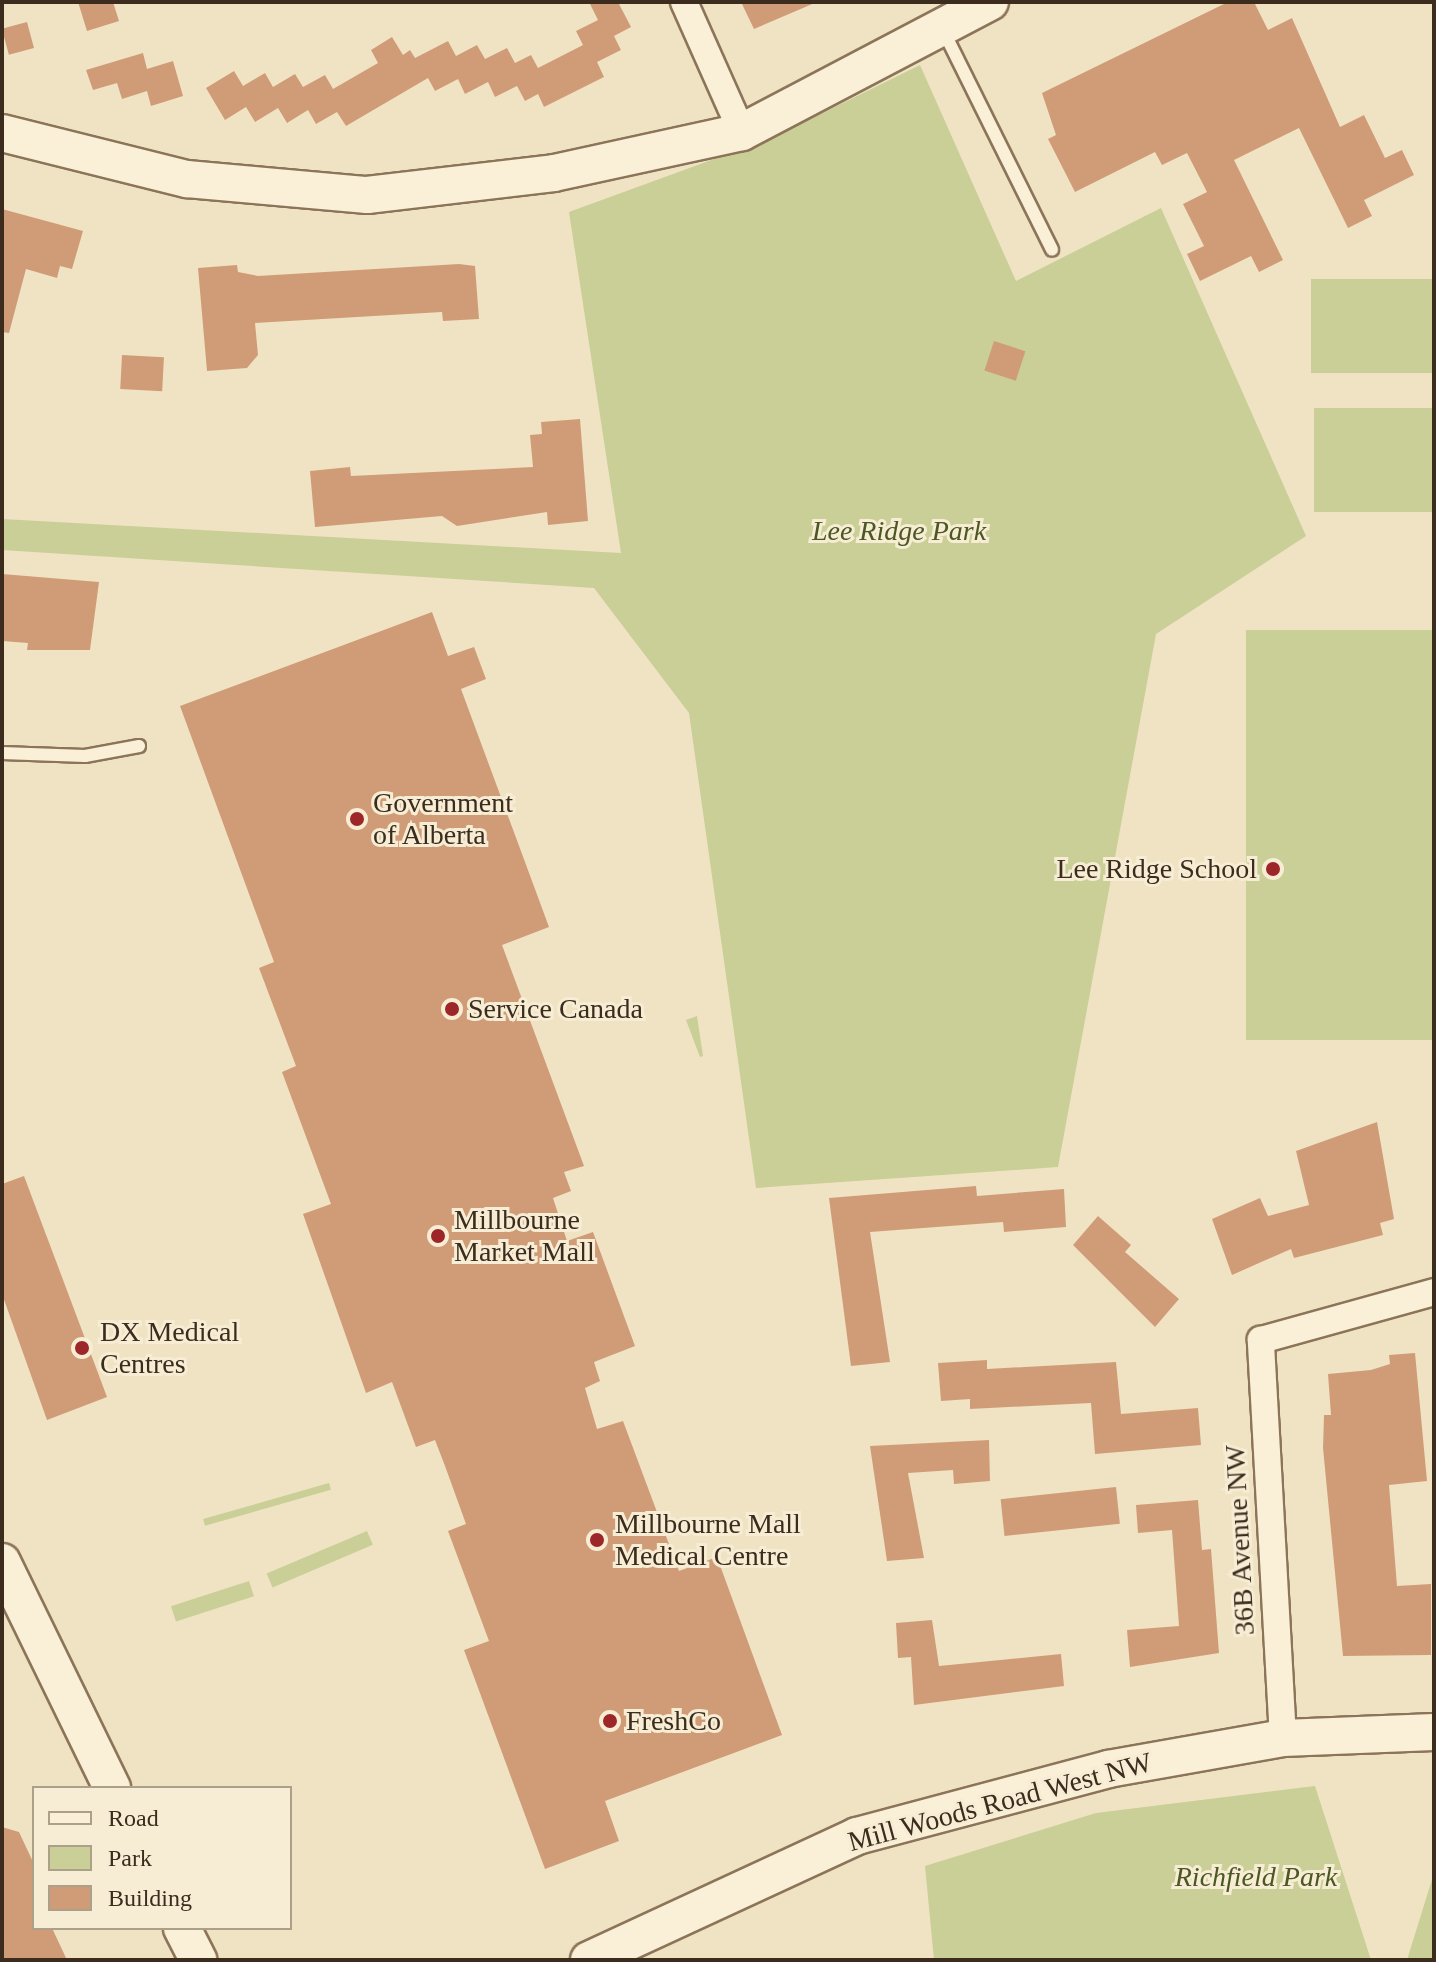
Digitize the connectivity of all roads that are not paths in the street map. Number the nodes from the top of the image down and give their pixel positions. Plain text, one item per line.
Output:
1 (684, 2) edge
2 (990, 2) edge
3 (943, 29) junction
4 (742, 132) junction
5 (2, 133) edge
6 (1052, 250) dead end
7 (139, 746) dead end
8 (6, 755) edge
9 (1434, 1292) edge
10 (2, 1562) edge
11 (1434, 1732) edge
12 (1283, 1738) junction
13 (111, 1786) edge
14 (601, 1957) edge

1 - 4 street
2 - 3 street
3 - 4 street
3 - 6 lane
4 - 5 street
7 - 8 lane
9 - 12 street, 36B Avenue NW
10 - 13 street
11 - 12 street, Mill Woods Road West NW
12 - 14 street, Mill Woods Road West NW

